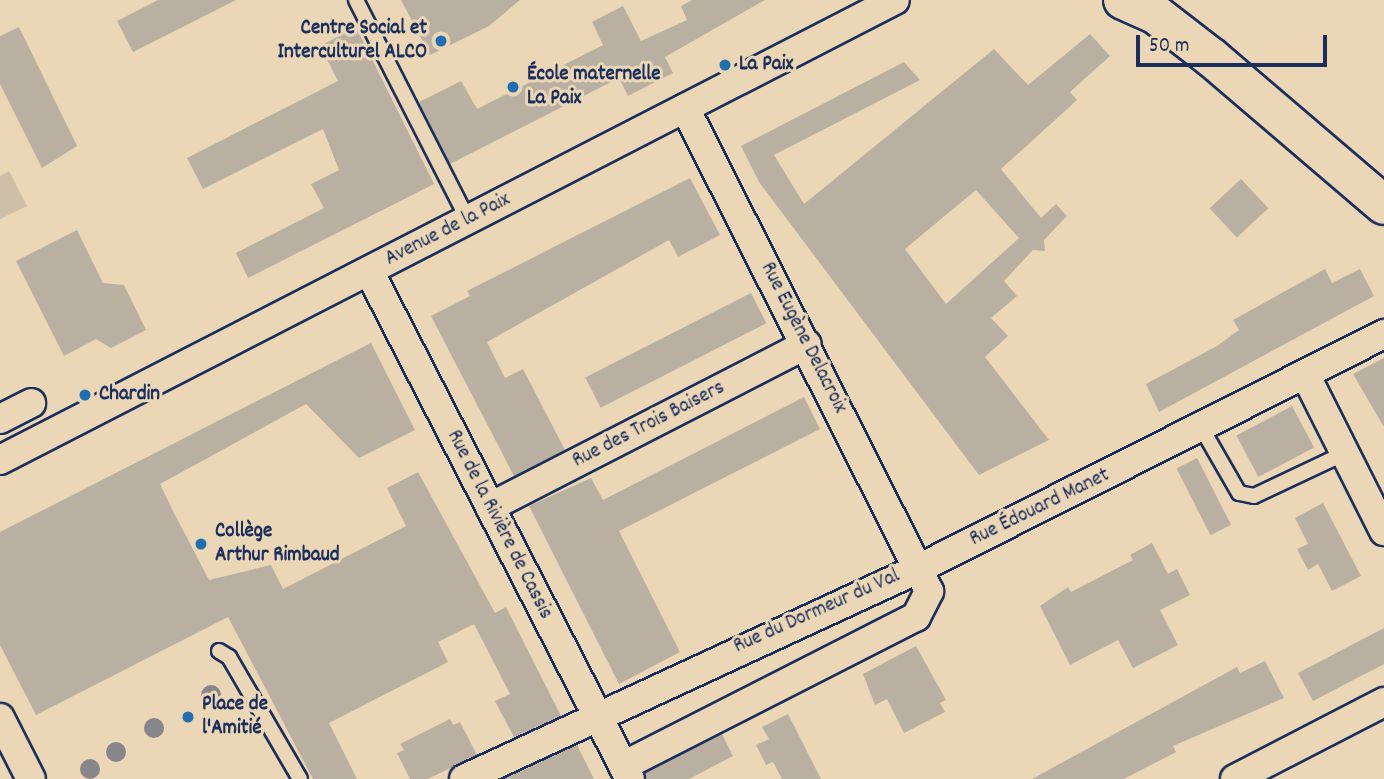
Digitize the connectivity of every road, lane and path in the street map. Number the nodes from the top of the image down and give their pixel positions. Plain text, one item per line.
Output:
1 (356, 0) edge
2 (895, 0) edge
3 (1123, 0) edge
4 (1181, 0) edge
5 (1212, 58) junction
6 (685, 108) junction
7 (1384, 205) edge
8 (468, 220) junction
9 (369, 271) junction
10 (1384, 334) edge
11 (807, 344) junction
12 (1305, 374) junction
13 (31, 403) dead end
14 (0, 419) edge
15 (1201, 427) junction
16 (1345, 453) junction
17 (0, 460) edge
18 (490, 506) junction
19 (1384, 531) edge
20 (920, 568) junction
21 (219, 651) dead end
22 (1384, 702) edge
23 (596, 713) junction
24 (0, 718) edge
25 (627, 773) edge
26 (1251, 775) edge
27 (32, 779) edge
28 (300, 779) edge
29 (464, 779) edge

1 - 8 lane
2 - 6 street, Avenue de la Paix
3 - 5 main road
4 - 5 main road
5 - 7 main road
6 - 8 street, Avenue de la Paix
6 - 11 street, Rue Eugène Delacroix
8 - 9 street, Avenue de la Paix
9 - 17 street, Avenue de la Paix
9 - 18 street, Rue de la Rivière de Cassis
10 - 12 street, Rue Édouard Manet
11 - 18 street, Rue des Trois Baisers
11 - 20 street, Rue Eugène Delacroix
12 - 15 street, Rue Édouard Manet
12 - 16 street
13 - 14 street
15 - 16 lane
15 - 20 street, Rue Édouard Manet
16 - 19 street
18 - 23 street, Rue de la Rivière de Cassis
20 - 23 street, Rue du Dormeur du Val
20 - 25 street, Rue du Dormeur du Val
21 - 28 lane
22 - 26 street
23 - 25 street, Rue de la Rivière de Cassis
23 - 29 street, Rue du Dormeur du Val
24 - 27 street

